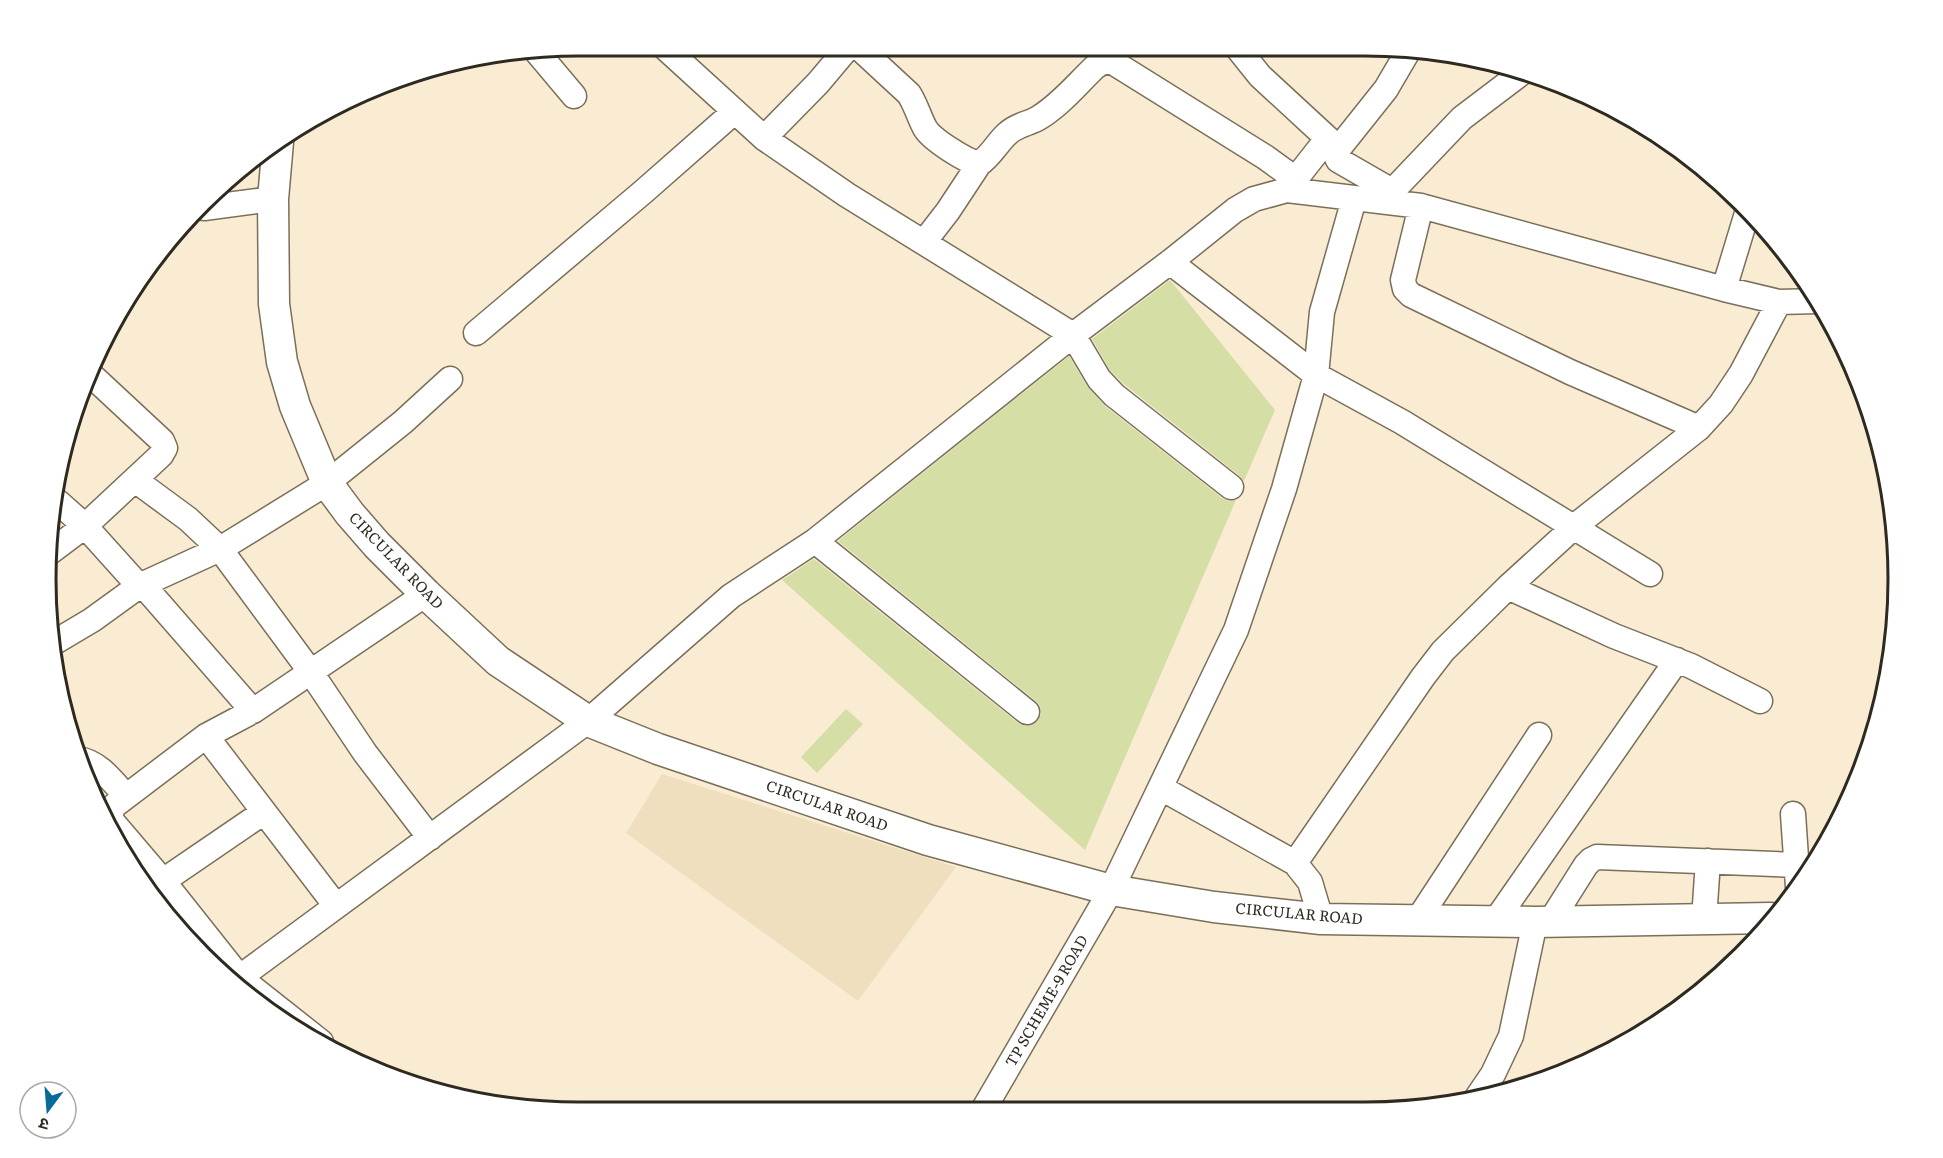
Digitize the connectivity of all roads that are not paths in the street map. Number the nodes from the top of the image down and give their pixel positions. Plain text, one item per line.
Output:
1 (674, 56) edge
2 (842, 56) edge
3 (864, 56) edge
4 (1102, 56) edge
5 (1105, 56) edge
6 (1244, 56) edge
7 (541, 57) edge
8 (1404, 58) edge
9 (1515, 78) edge
10 (574, 96) dead end
11 (734, 112) junction
12 (764, 138) junction
13 (1333, 143) junction
14 (277, 152) edge
15 (979, 164) junction
16 (1290, 184) junction
17 (1388, 196) junction
18 (273, 199) junction
19 (1354, 199) junction
20 (1421, 206) junction
21 (211, 207) edge
22 (1744, 220) edge
23 (924, 242) junction
24 (1170, 262) junction
25 (1724, 289) junction
26 (1807, 301) edge
27 (1779, 302) junction
28 (476, 333) dead end
29 (1072, 335) junction
30 (1316, 375) junction
31 (95, 379) edge
32 (450, 379) dead end
33 (1699, 428) junction
34 (135, 480) junction
35 (327, 483) junction
36 (1231, 487) dead end
37 (61, 505) edge
38 (85, 526) junction
39 (1575, 526) junction
40 (815, 541) junction
41 (57, 547) edge
42 (220, 549) junction
43 (1650, 574) dead end
44 (141, 586) junction
45 (1508, 587) junction
46 (426, 594) junction
47 (59, 639) edge
48 (1677, 660) junction
49 (310, 671) junction
50 (1760, 701) dead end
51 (253, 711) junction
52 (1027, 712) dead end
53 (588, 721) junction
54 (1539, 735) dead end
55 (206, 736) junction
56 (88, 761) edge
57 (1161, 788) junction
58 (126, 796) junction
59 (264, 812) junction
60 (1793, 814) dead end
61 (111, 815) edge
62 (120, 830) edge
63 (430, 838) junction
64 (1708, 861) junction
65 (1295, 863) junction
66 (1797, 873) edge
67 (1795, 876) edge
68 (163, 880) junction
69 (1111, 890) junction
70 (336, 906) junction
71 (1763, 918) edge
72 (1704, 919) junction
73 (1321, 920) junction
74 (1417, 921) junction
75 (1496, 921) junction
76 (1542, 922) junction
77 (232, 971) edge
78 (240, 978) edge
79 (1483, 1088) edge
80 (988, 1102) edge

1 - 11 street
2 - 12 street
3 - 15 street
4 - 15 street
5 - 16 street
6 - 13 street
7 - 10 street
8 - 13 street
9 - 17 street
11 - 12 street
11 - 28 street
12 - 23 street
13 - 16 street
13 - 17 street
14 - 18 main road, CIRCULAR ROAD
15 - 23 street
16 - 19 street
16 - 24 street
17 - 19 street
17 - 20 street
18 - 21 street
18 - 35 main road, CIRCULAR ROAD
19 - 30 street, TP SCHEME-9 ROAD
20 - 25 street
20 - 33 street
22 - 25 street
23 - 29 street
24 - 29 street
24 - 30 street
25 - 27 street
26 - 27 street
27 - 33 street
29 - 36 street
29 - 40 street
30 - 39 street
30 - 57 street, TP SCHEME-9 ROAD
31 - 34 street
32 - 35 street
33 - 39 street
34 - 38 street
34 - 42 street
35 - 42 street
35 - 46 main road, CIRCULAR ROAD
37 - 38 street
38 - 41 street
38 - 44 street
39 - 43 street
39 - 45 street
40 - 52 street
40 - 53 street
42 - 44 street
42 - 49 street
44 - 47 street
44 - 51 street
45 - 48 street
45 - 65 street
46 - 49 street
46 - 53 main road, CIRCULAR ROAD
48 - 50 street
48 - 75 street
49 - 51 street
49 - 63 street
51 - 55 street
53 - 63 street
53 - 69 main road, CIRCULAR ROAD
54 - 74 street
55 - 58 street
55 - 59 street
56 - 58 street
57 - 65 street
57 - 69 street, TP SCHEME-9 ROAD
58 - 61 street
59 - 68 street
59 - 70 street
60 - 66 street
62 - 68 street
63 - 70 street
64 - 67 street
64 - 72 street
64 - 76 street
65 - 73 street
68 - 77 street
69 - 73 main road, CIRCULAR ROAD
69 - 80 street, TP SCHEME-9 ROAD
70 - 78 street
71 - 72 main road, CIRCULAR ROAD
72 - 76 main road, CIRCULAR ROAD
73 - 74 main road, CIRCULAR ROAD
74 - 75 main road, CIRCULAR ROAD
75 - 76 main road, CIRCULAR ROAD
76 - 79 street

